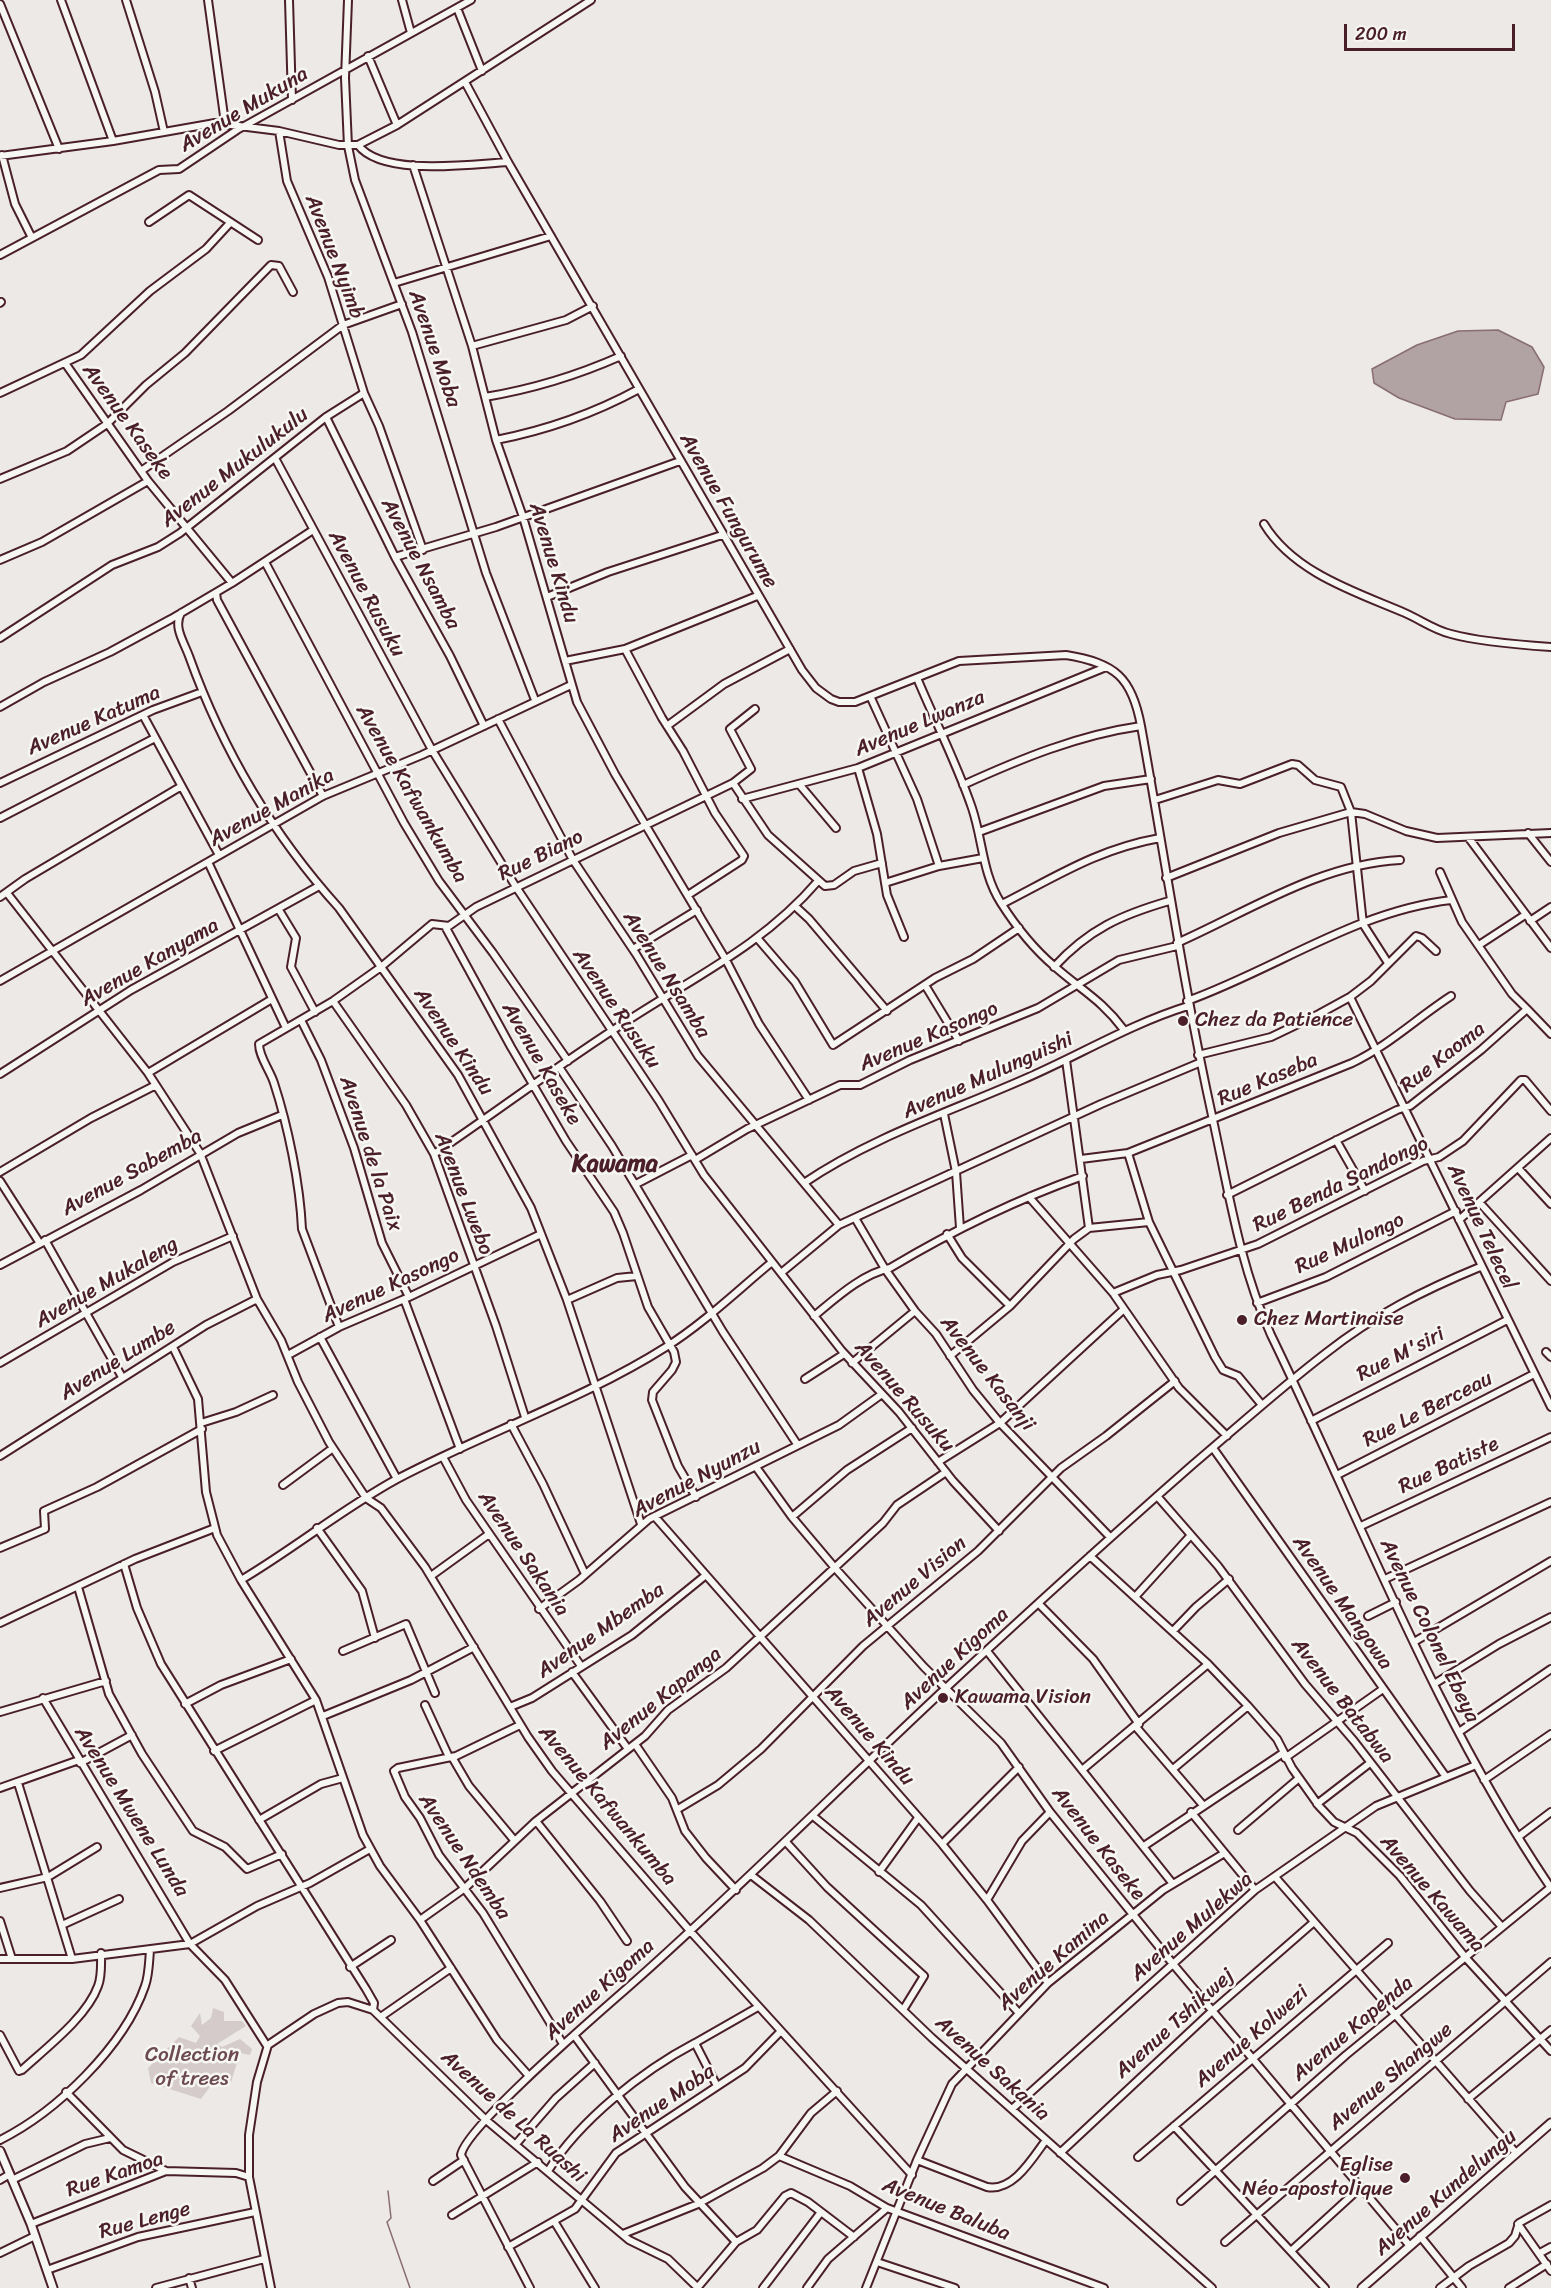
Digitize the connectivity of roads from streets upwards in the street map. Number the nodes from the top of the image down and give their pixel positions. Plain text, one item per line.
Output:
1 (61, 0) edge
2 (126, 0) edge
3 (208, 0) edge
4 (288, 0) edge
5 (348, 0) edge
6 (402, 0) edge
7 (471, 0) edge
8 (591, 0) edge
9 (0, 4) edge
10 (457, 8) junction
11 (411, 33) junction
12 (368, 57) junction
13 (345, 69) junction
14 (482, 71) junction
15 (465, 82) junction
16 (292, 100) junction
17 (225, 123) junction
18 (245, 125) junction
19 (397, 125) junction
20 (279, 131) junction
21 (164, 132) junction
22 (113, 141) junction
23 (358, 145) junction
24 (348, 146) junction
25 (59, 148) junction
26 (1, 156) edge
27 (508, 162) junction
28 (413, 165) junction
29 (149, 222) dead end
30 (229, 224) junction
31 (551, 236) junction
32 (32, 238) junction
33 (258, 240) dead end
34 (0, 255) edge
35 (447, 267) junction
36 (394, 283) junction
37 (293, 292) dead end
38 (402, 304) junction
39 (593, 306) junction
40 (343, 325) junction
41 (472, 346) junction
42 (621, 356) junction
43 (65, 363) junction
44 (639, 390) junction
45 (0, 393) edge
46 (364, 393) junction
47 (484, 397) junction
48 (326, 417) junction
49 (107, 424) junction
50 (496, 440) junction
51 (274, 458) junction
52 (680, 461) junction
53 (141, 471) junction
54 (0, 479) edge
55 (148, 481) junction
56 (523, 517) junction
57 (1264, 524) dead end
58 (186, 529) junction
59 (313, 530) junction
60 (473, 534) junction
61 (722, 535) junction
62 (423, 550) junction
63 (395, 557) junction
64 (0, 560) edge
65 (265, 562) junction
66 (232, 584) junction
67 (216, 593) junction
68 (547, 597) junction
69 (757, 597) junction
70 (181, 613) junction
71 (0, 638) edge
72 (1551, 647) edge
73 (625, 649) junction
74 (790, 649) junction
75 (565, 661) junction
76 (1107, 667) junction
77 (917, 678) junction
78 (571, 685) junction
79 (202, 692) junction
80 (871, 698) junction
81 (535, 700) junction
82 (0, 707) edge
83 (756, 709) dead end
84 (143, 715) junction
85 (498, 719) junction
86 (484, 726) junction
87 (667, 726) junction
88 (1141, 726) junction
89 (940, 734) junction
90 (155, 738) junction
91 (432, 750) junction
92 (897, 752) junction
93 (858, 768) junction
94 (378, 772) junction
95 (1151, 779) junction
96 (0, 783) edge
97 (733, 783) junction
98 (799, 784) junction
99 (963, 785) junction
100 (180, 787) junction
101 (323, 796) junction
102 (706, 796) junction
103 (742, 799) junction
104 (1155, 800) junction
105 (1351, 812) junction
106 (0, 818) edge
107 (646, 823) junction
108 (274, 825) junction
109 (836, 828) dead end
110 (979, 832) junction
111 (1528, 833) junction
112 (1551, 833) edge
113 (1468, 837) junction
114 (1160, 838) junction
115 (219, 855) junction
116 (983, 858) junction
117 (573, 860) junction
118 (1400, 860) dead end
119 (208, 862) junction
120 (1551, 862) edge
121 (882, 863) junction
122 (1355, 865) junction
123 (939, 866) junction
124 (1440, 872) dead end
125 (1166, 878) junction
126 (818, 881) junction
127 (885, 883) junction
128 (319, 886) junction
129 (516, 887) junction
130 (7, 893) junction
131 (688, 895) junction
132 (0, 897) edge
133 (1451, 900) junction
134 (1169, 901) junction
135 (1002, 904) junction
136 (796, 907) junction
137 (1551, 907) edge
138 (279, 910) junction
139 (697, 910) junction
140 (464, 915) junction
141 (1527, 918) junction
142 (1363, 924) junction
143 (446, 928) junction
144 (1019, 928) junction
145 (241, 931) junction
146 (904, 937) dead end
147 (758, 939) junction
148 (1177, 944) junction
149 (1479, 945) junction
150 (1551, 948) edge
151 (633, 949) junction
152 (52, 950) junction
153 (1436, 951) dead end
154 (726, 960) junction
155 (1388, 963) junction
156 (381, 967) junction
157 (1054, 967) junction
158 (0, 981) edge
159 (925, 985) junction
160 (1077, 986) junction
161 (1451, 996) dead end
162 (1350, 997) junction
163 (662, 998) junction
164 (272, 999) junction
165 (333, 1001) junction
166 (1188, 1003) junction
167 (1527, 1009) junction
168 (99, 1011) junction
169 (315, 1011) junction
170 (887, 1011) junction
171 (301, 1020) junction
172 (286, 1028) junction
173 (1124, 1030) junction
174 (611, 1031) junction
175 (1551, 1034) edge
176 (959, 1041) junction
177 (1378, 1051) junction
178 (1198, 1055) junction
179 (1066, 1060) junction
180 (568, 1061) junction
181 (1199, 1063) junction
182 (559, 1067) junction
183 (148, 1073) junction
184 (0, 1074) edge
185 (156, 1084) junction
186 (534, 1086) junction
187 (809, 1101) junction
188 (1404, 1108) junction
189 (1551, 1111) edge
190 (944, 1114) junction
191 (282, 1115) junction
192 (1075, 1118) junction
193 (485, 1119) junction
194 (1213, 1121) junction
195 (754, 1126) junction
196 (1551, 1138) edge
197 (1336, 1140) junction
198 (200, 1153) junction
199 (1128, 1153) junction
200 (434, 1154) junction
201 (693, 1158) junction
202 (1081, 1159) junction
203 (1430, 1159) junction
204 (1518, 1168) junction
205 (0, 1172) edge
206 (956, 1172) junction
207 (1083, 1176) junction
208 (0, 1181) edge
209 (804, 1183) junction
210 (636, 1184) junction
211 (1365, 1191) junction
212 (1227, 1195) junction
213 (1029, 1197) junction
214 (1480, 1203) junction
215 (1551, 1204) edge
216 (1456, 1211) junction
217 (855, 1218) junction
218 (1459, 1220) junction
219 (1149, 1222) junction
220 (839, 1226) junction
221 (960, 1228) junction
222 (1089, 1228) junction
223 (541, 1234) junction
224 (947, 1234) junction
225 (233, 1236) junction
226 (42, 1241) junction
227 (1071, 1243) junction
228 (1239, 1249) junction
229 (772, 1262) junction
230 (0, 1265) edge
231 (473, 1265) junction
232 (1480, 1267) junction
233 (885, 1269) junction
234 (1172, 1270) junction
235 (781, 1273) junction
236 (637, 1276) junction
237 (1551, 1281) edge
238 (1113, 1293) junction
239 (406, 1298) junction
240 (257, 1299) junction
241 (567, 1300) junction
242 (1257, 1303) junction
243 (1010, 1306) junction
244 (1124, 1309) junction
245 (915, 1311) junction
246 (712, 1312) junction
247 (86, 1314) junction
248 (814, 1316) junction
249 (1507, 1320) junction
250 (339, 1327) junction
251 (320, 1337) junction
252 (669, 1346) junction
253 (173, 1347) junction
254 (844, 1354) junction
255 (288, 1355) junction
256 (950, 1356) junction
257 (0, 1363) edge
258 (852, 1363) junction
259 (1533, 1374) junction
260 (123, 1377) junction
261 (805, 1379) dead end
262 (1293, 1380) junction
263 (1175, 1381) junction
264 (596, 1384) junction
265 (882, 1394) junction
266 (273, 1395) dead end
267 (1262, 1405) junction
268 (1551, 1407) edge
269 (525, 1417) junction
270 (1311, 1421) junction
271 (1000, 1423) junction
272 (511, 1424) junction
273 (201, 1426) junction
274 (912, 1428) junction
275 (1227, 1436) junction
276 (1551, 1437) edge
277 (797, 1444) junction
278 (333, 1448) junction
279 (1213, 1448) junction
280 (460, 1449) junction
281 (0, 1456) edge
282 (443, 1457) junction
283 (938, 1462) junction
284 (756, 1467) junction
285 (946, 1472) junction
286 (1337, 1475) junction
287 (1052, 1477) junction
288 (397, 1479) junction
289 (283, 1485) dead end
290 (1157, 1496) junction
291 (696, 1497) junction
292 (366, 1498) junction
293 (1551, 1502) edge
294 (792, 1517) junction
295 (656, 1518) junction
296 (641, 1524) junction
297 (1361, 1526) junction
298 (215, 1528) junction
299 (317, 1528) junction
300 (999, 1531) junction
301 (489, 1534) junction
302 (1191, 1535) junction
303 (1110, 1537) junction
304 (0, 1548) edge
305 (1090, 1556) junction
306 (1551, 1561) edge
307 (124, 1564) junction
308 (835, 1568) junction
309 (585, 1575) junction
310 (706, 1575) junction
311 (430, 1576) junction
312 (1229, 1579) junction
313 (1385, 1579) junction
314 (241, 1580) junction
315 (78, 1587) junction
316 (1135, 1597) junction
317 (1396, 1602) junction
318 (1039, 1604) junction
319 (539, 1609) junction
320 (1368, 1616) dead end
321 (1551, 1617) edge
322 (0, 1623) edge
323 (888, 1625) junction
324 (1173, 1631) junction
325 (759, 1636) junction
326 (375, 1638) junction
327 (1414, 1641) junction
328 (474, 1647) junction
329 (343, 1651) dead end
330 (987, 1651) junction
331 (291, 1659) junction
332 (1208, 1664) junction
333 (581, 1666) junction
334 (1551, 1669) edge
335 (572, 1672) junction
336 (426, 1673) junction
337 (106, 1681) junction
338 (1434, 1684) junction
339 (945, 1689) junction
340 (1383, 1689) junction
341 (435, 1693) dead end
342 (813, 1696) junction
343 (43, 1698) junction
344 (316, 1700) junction
345 (0, 1704) edge
346 (185, 1704) junction
347 (425, 1705) dead end
348 (1248, 1706) junction
349 (510, 1707) junction
350 (2, 1712) edge
351 (323, 1716) junction
352 (1338, 1722) junction
353 (520, 1725) junction
354 (1137, 1725) junction
355 (1460, 1732) junction
356 (1551, 1734) edge
357 (132, 1735) junction
358 (635, 1744) junction
359 (628, 1749) junction
360 (214, 1751) junction
361 (1284, 1755) junction
362 (451, 1757) junction
363 (872, 1761) junction
364 (80, 1762) junction
365 (1370, 1763) junction
366 (1476, 1765) junction
367 (1019, 1767) junction
368 (1173, 1769) junction
369 (1083, 1770) junction
370 (1446, 1777) junction
371 (343, 1778) junction
372 (1298, 1779) junction
373 (1484, 1780) junction
374 (18, 1783) junction
375 (0, 1788) edge
376 (570, 1792) junction
377 (1395, 1796) junction
378 (1202, 1804) junction
379 (1317, 1804) junction
380 (678, 1809) junction
381 (1050, 1812) junction
382 (1191, 1812) junction
383 (1551, 1812) edge
384 (813, 1816) junction
385 (918, 1818) junction
386 (259, 1820) junction
387 (536, 1821) junction
388 (1346, 1827) junction
389 (1238, 1830) dead end
390 (1518, 1837) junction
391 (514, 1840) junction
392 (786, 1842) junction
393 (942, 1844) junction
394 (1144, 1846) junction
395 (97, 1847) dead end
396 (370, 1849) junction
397 (282, 1854) junction
398 (1223, 1854) junction
399 (879, 1872) junction
400 (750, 1875) junction
401 (48, 1877) junction
402 (1276, 1878) junction
403 (1173, 1884) junction
404 (302, 1886) junction
405 (1551, 1887) edge
406 (0, 1888) edge
407 (465, 1888) junction
408 (736, 1890) junction
409 (1255, 1890) junction
410 (119, 1899) dead end
411 (987, 1900) junction
412 (1132, 1914) junction
413 (420, 1920) junction
414 (0, 1921) edge
415 (1314, 1922) junction
416 (62, 1925) junction
417 (1502, 1927) junction
418 (691, 1932) junction
419 (391, 1940) dead end
420 (627, 1941) dead end
421 (1388, 1942) dead end
422 (190, 1944) junction
423 (150, 1950) junction
424 (102, 1953) junction
425 (1465, 1957) junction
426 (0, 1959) edge
427 (12, 1959) junction
428 (72, 1959) junction
429 (1551, 1962) edge
430 (1173, 1965) junction
431 (350, 1966) junction
432 (451, 1968) junction
433 (1356, 1970) junction
434 (1048, 1983) junction
435 (1506, 2001) junction
436 (758, 2007) junction
437 (374, 2010) junction
438 (903, 2010) junction
439 (1212, 2011) junction
440 (1018, 2012) junction
441 (1395, 2015) junction
442 (382, 2016) junction
443 (1551, 2030) edge
444 (780, 2032) junction
445 (0, 2035) edge
446 (574, 2035) junction
447 (1541, 2039) junction
448 (695, 2043) junction
449 (563, 2044) junction
450 (267, 2046) junction
451 (1551, 2051) edge
452 (1251, 2058) junction
453 (1436, 2061) junction
454 (595, 2063) junction
455 (966, 2068) junction
456 (529, 2076) junction
457 (717, 2086) junction
458 (837, 2091) junction
459 (66, 2092) junction
460 (619, 2096) junction
461 (1468, 2099) junction
462 (1291, 2104) junction
463 (1012, 2109) junction
464 (486, 2120) junction
465 (1551, 2123) edge
466 (1174, 2126) junction
467 (645, 2133) junction
468 (110, 2138) junction
469 (0, 2140) edge
470 (1046, 2140) junction
471 (516, 2144) junction
472 (1331, 2150) junction
473 (0, 2151) edge
474 (1060, 2153) junction
475 (1516, 2153) junction
476 (779, 2156) junction
477 (1138, 2157) dead end
478 (464, 2160) junction
479 (917, 2160) junction
480 (537, 2162) junction
481 (166, 2171) junction
482 (548, 2171) junction
483 (1215, 2171) junction
484 (912, 2175) junction
485 (11, 2177) junction
486 (249, 2177) junction
487 (0, 2180) edge
488 (433, 2181) dead end
489 (1361, 2187) junction
490 (483, 2198) junction
491 (582, 2200) junction
492 (1181, 2201) dead end
493 (698, 2204) junction
494 (1551, 2205) edge
495 (887, 2208) junction
496 (897, 2211) junction
497 (255, 2212) junction
498 (821, 2212) junction
499 (452, 2215) dead end
500 (1255, 2215) junction
501 (554, 2222) junction
502 (31, 2224) junction
503 (1518, 2224) junction
504 (623, 2234) junction
505 (35, 2236) junction
506 (1420, 2236) junction
507 (854, 2237) junction
508 (736, 2242) junction
509 (1225, 2242) dead end
510 (1410, 2246) junction
511 (508, 2247) junction
512 (1551, 2247) edge
513 (1291, 2251) junction
514 (0, 2253) edge
515 (1540, 2253) junction
516 (264, 2259) junction
517 (876, 2262) junction
518 (1547, 2264) junction
519 (47, 2270) junction
520 (1551, 2271) edge
521 (1453, 2277) junction
522 (189, 2278) junction
523 (53, 2288) edge
524 (156, 2288) edge
525 (192, 2288) edge
526 (271, 2288) edge
527 (530, 2288) edge
528 (595, 2288) edge
529 (698, 2288) edge
530 (763, 2288) edge
531 (807, 2288) edge
532 (866, 2288) edge
533 (955, 2288) edge
534 (1104, 2288) edge
535 (1212, 2288) edge
536 (1325, 2288) edge
537 (1362, 2288) edge
538 (1440, 2288) edge
539 (1462, 2288) edge
540 (1509, 2288) edge

1 - 22 street
2 - 21 street
3 - 17 street
4 - 16 street
5 - 13 street, Avenue Moba
6 - 11 street
7 - 10 street, Avenue Mukuna
8 - 14 street
9 - 25 street
10 - 11 street, Avenue Mukuna
10 - 14 street
11 - 12 street, Avenue Mukuna
12 - 13 street, Avenue Mukuna
12 - 19 street
13 - 16 street, Avenue Mukuna
13 - 24 street, Avenue Moba
14 - 15 street
15 - 19 street
15 - 27 street, Avenue Fungurume
16 - 18 street, Avenue Mukuna
17 - 18 street
17 - 21 street
18 - 20 street
18 - 32 street, Avenue Mukuna
19 - 23 street
20 - 24 street
20 - 40 street, Avenue Nyimb
21 - 22 street
22 - 25 street
23 - 24 street
23 - 28 street
24 - 36 street, Avenue Moba
25 - 26 street
26 - 32 street
27 - 28 street
27 - 31 street, Avenue Fungurume
28 - 35 street, Avenue Kindu
29 - 30 street
30 - 33 street
30 - 43 street
31 - 35 street
31 - 39 street, Avenue Fungurume
32 - 34 street, Avenue Mukuna
35 - 36 street
35 - 41 street, Avenue Kindu
36 - 38 street, Avenue Moba
37 - 49 street
38 - 40 street
38 - 60 street, Avenue Moba
39 - 41 street
39 - 42 street, Avenue Fungurume
40 - 46 street, Avenue Nyimb
40 - 53 street
41 - 47 street, Avenue Kindu
42 - 44 street, Avenue Fungurume
42 - 47 street
43 - 45 street
43 - 49 street, Avenue Kaseke
44 - 50 street
44 - 52 street, Avenue Fungurume
46 - 48 street, Avenue Mukulukulu
46 - 62 street, Avenue Nyimb
47 - 50 street, Avenue Kindu
48 - 51 street, Avenue Mukulukulu
48 - 63 street, Avenue Nsamba
49 - 53 street, Avenue Kaseke
49 - 54 street
50 - 56 street, Avenue Kindu
51 - 58 street, Avenue Mukulukulu
51 - 59 street, Avenue Rusuku
52 - 56 street
52 - 61 street, Avenue Fungurume
53 - 55 street, Avenue Kaseke
55 - 58 street, Avenue Kaseke
55 - 64 street
56 - 60 street
56 - 68 street, Avenue Kindu
57 - 72 street
58 - 66 street, Avenue Kaseke
58 - 71 street, Avenue Mukulukulu
59 - 65 street
59 - 91 street, Avenue Rusuku
60 - 62 street
60 - 81 street, Avenue Moba
61 - 68 street
61 - 69 street, Avenue Fungurume
62 - 63 street
63 - 86 street, Avenue Nsamba
65 - 66 street
65 - 94 street, Avenue Kafwankumba
66 - 67 street
67 - 70 street
67 - 101 street
68 - 75 street, Avenue Kindu
69 - 73 street
69 - 74 street, Avenue Fungurume
70 - 79 street, Avenue Kindu
70 - 82 street
73 - 75 street
73 - 87 street
74 - 80 street, Avenue Fungurume
74 - 87 street
75 - 78 street, Avenue Kindu
76 - 77 street, Avenue Fungurume
76 - 88 street, Avenue Colonel Ebeya
76 - 89 street, Avenue Lwanza
77 - 80 street, Avenue Fungurume
77 - 89 street
78 - 81 street, Avenue Manika
78 - 107 street, Avenue Kindu
79 - 84 street, Avenue Katuma
79 - 108 street, Avenue Kindu
80 - 92 street
81 - 85 street, Avenue Manika
83 - 97 street, Rue Biano
84 - 90 street
84 - 96 street, Avenue Katuma
85 - 86 street, Avenue Manika
85 - 117 street, Avenue Nsamba
86 - 91 street, Avenue Manika
87 - 102 street
88 - 95 street, Avenue Colonel Ebeya
88 - 99 street
89 - 92 street, Avenue Lwanza
89 - 99 street
90 - 100 street
90 - 106 street
91 - 94 street, Avenue Manika
91 - 129 street, Avenue Rusuku
92 - 93 street, Avenue Lwanza
92 - 123 street
93 - 98 street, Avenue Lwanza
93 - 121 street
94 - 101 street, Avenue Manika
94 - 140 street, Avenue Kafwankumba
95 - 104 street, Avenue Colonel Ebeya
95 - 110 street
97 - 102 street, Rue Biano
97 - 103 street
98 - 103 street, Avenue Lwanza
98 - 109 street
99 - 110 street
100 - 115 street
100 - 130 street
101 - 108 street, Avenue Manika
102 - 107 street, Rue Biano
102 - 131 street
103 - 126 street
104 - 105 street
104 - 114 street, Avenue Colonel Ebeya
105 - 113 street
105 - 122 street
105 - 125 street
107 - 117 street, Rue Biano
107 - 131 street, Avenue Kindu
108 - 115 street, Avenue Manika
108 - 128 street, Avenue Kindu
110 - 116 street
111 - 112 street
111 - 113 street
111 - 120 street
113 - 141 street
114 - 125 street, Avenue Colonel Ebeya
114 - 135 street
115 - 119 street, Avenue Manika
116 - 123 street
116 - 135 street
117 - 129 street, Rue Biano
117 - 151 street, Avenue Nsamba
118 - 122 street, Avenue Kasongo
119 - 145 street
119 - 152 street, Avenue Manika
121 - 126 street
121 - 127 street
122 - 142 street
122 - 148 street, Avenue Kasongo
123 - 127 street
124 - 133 street
125 - 134 street, Avenue Colonel Ebeya
126 - 136 street
127 - 146 street
128 - 138 street, Avenue Kanyama
128 - 156 street, Avenue Kindu
129 - 140 street, Rue Biano
129 - 174 street, Avenue Rusuku
130 - 132 street
130 - 152 street, Avenue Kafwankumba
131 - 139 street, Avenue Kindu
133 - 142 street, Avenue Mulunguishi
133 - 149 street
134 - 148 street, Avenue Colonel Ebeya
134 - 157 street
135 - 144 street
136 - 147 street
136 - 170 street
137 - 141 street
138 - 145 street, Avenue Kanyama
138 - 169 street
139 - 151 street
139 - 154 street, Avenue Kindu
140 - 143 street, Rue Biano
140 - 180 street, Avenue Kafwankumba
141 - 149 street
141 - 150 street
142 - 155 street
142 - 166 street, Avenue Mulunguishi
143 - 156 street, Rue Biano
143 - 186 street, Avenue Kaseke
144 - 157 street
144 - 159 street
145 - 164 street
145 - 168 street, Avenue Kanyama
147 - 154 street
147 - 170 street
148 - 160 street, Avenue Kasongo
148 - 166 street, Avenue Colonel Ebeya
149 - 167 street
151 - 163 street, Avenue Nsamba
152 - 158 street, Avenue Manika
152 - 168 street, Avenue Kafwankumba
153 - 155 street
154 - 163 street
154 - 187 street, Avenue Kindu
155 - 162 street
156 - 165 street, Rue Biano
156 - 193 street, Avenue Kindu
157 - 160 street
159 - 170 street
159 - 176 street
160 - 173 street
160 - 176 street, Avenue Kasongo
161 - 177 street, Rue Kaseba
162 - 177 street, Avenue Telecel
162 - 178 street
163 - 174 street
163 - 195 street, Avenue Nsamba
164 - 172 street
164 - 183 street
165 - 169 street, Rue Biano
165 - 200 street, Avenue Lwebo
166 - 173 street, Avenue Mulunguishi
166 - 178 street, Avenue Colonel Ebeya
167 - 175 street
167 - 188 street, Rue Kaoma
168 - 183 street, Avenue Kafwankumba
168 - 184 street, Avenue Kanyama
169 - 171 street, Rue Biano
171 - 172 street, Rue Biano
171 - 239 street, Avenue de la Paix
172 - 191 street, Rue Biano
173 - 179 street, Avenue Mulunguishi
174 - 180 street
174 - 201 street, Avenue Rusuku
176 - 187 street, Avenue Kasongo
177 - 188 street, Avenue Telecel
177 - 194 street, Rue Kaseba
178 - 181 street, Avenue Colonel Ebeya
179 - 190 street, Avenue Mulunguishi
179 - 192 street
180 - 182 street
181 - 192 street
181 - 194 street, Avenue Colonel Ebeya
182 - 186 street
182 - 210 street
183 - 185 street, Avenue Kafwankumba
185 - 198 street, Avenue Kafwankumba
185 - 205 street
186 - 193 street
186 - 236 street, Avenue Kaseke
187 - 195 street, Avenue Kasongo
188 - 197 street, Rue Kaoma
188 - 203 street, Avenue Telecel
189 - 203 street, Rue Benda Sandongo
190 - 206 street
190 - 209 street, Avenue Mulunguishi
191 - 198 street, Avenue Sabemba
191 - 250 street
192 - 202 street
192 - 206 street
193 - 200 street
193 - 223 street, Avenue Kindu
194 - 199 street, Rue Kaseba
194 - 212 street, Avenue Colonel Ebeya
195 - 201 street, Avenue Kasongo
195 - 209 street, Avenue Nsamba
196 - 204 street
197 - 211 street
197 - 212 street, Rue Kaoma
198 - 225 street, Avenue Kafwankumba
198 - 226 street, Avenue Sabemba
199 - 202 street, Rue Kaseba
199 - 219 street
200 - 231 street, Avenue Lwebo
201 - 210 street, Avenue Kasongo
201 - 229 street, Avenue Rusuku
202 - 207 street
203 - 211 street, Rue Benda Sandongo
203 - 216 street, Avenue Telecel
204 - 214 street
204 - 215 street
206 - 217 street
206 - 221 street
207 - 213 street
207 - 222 street
208 - 226 street
209 - 220 street, Avenue Nsamba
210 - 246 street
211 - 228 street, Rue Benda Sandongo
212 - 228 street, Avenue Colonel Ebeya
213 - 221 street
213 - 227 street
214 - 218 street
214 - 237 street
216 - 218 street, Avenue Telecel
216 - 242 street, Rue Mulongo
217 - 220 street
217 - 233 street, Avenue Kasanji
218 - 232 street, Avenue Telecel
219 - 222 street
219 - 234 street
220 - 235 street
221 - 224 street
222 - 227 street
223 - 231 street, Avenue Kasongo
223 - 241 street, Avenue Kindu
224 - 233 street
224 - 243 street
225 - 240 street, Avenue Kafwankumba
225 - 247 street, Avenue Mukaleng
226 - 230 street, Avenue Sabemba
226 - 247 street
227 - 238 street
227 - 243 street
228 - 234 street, Rue Benda Sandongo
228 - 242 street, Avenue Colonel Ebeya
229 - 235 street, Avenue Rusuku
229 - 246 street
231 - 239 street, Avenue Kasongo
231 - 269 street, Avenue Lwebo
232 - 249 street, Avenue Telecel
232 - 262 street, Avenue Kigoma
233 - 245 street, Avenue Kasanji
233 - 248 street
234 - 238 street, Rue Benda Sandongo
234 - 267 street
235 - 248 street, Avenue Rusuku
236 - 241 street
236 - 252 street, Avenue Kaseke
238 - 244 street
239 - 250 street, Avenue Kasongo
239 - 280 street
240 - 253 street, Avenue Lumbe
240 - 255 street, Avenue Kafwankumba
241 - 264 street, Avenue Kindu
242 - 262 street, Avenue Colonel Ebeya
243 - 256 street
244 - 263 street
244 - 271 street
245 - 256 street, Avenue Kasanji
245 - 258 street
246 - 252 street
246 - 277 street
247 - 257 street, Avenue Mukaleng
247 - 260 street
248 - 254 street, Avenue Rusuku
249 - 259 street, Avenue Telecel
249 - 270 street, Rue M'siri
250 - 251 street, Avenue Kasongo
251 - 255 street, Avenue Kasongo
251 - 288 street
252 - 264 street
252 - 291 street
253 - 260 street, Avenue Lumbe
253 - 273 street
254 - 258 street, Avenue Rusuku
254 - 261 street
255 - 278 street, Avenue Kafwankumba
256 - 271 street, Avenue Kasanji
258 - 265 street, Avenue Rusuku
259 - 268 street, Avenue Telecel
259 - 286 street, Rue Le Berceau
260 - 281 street, Avenue Lumbe
262 - 267 street, Avenue Kigoma
262 - 270 street, Avenue Colonel Ebeya
263 - 275 street
263 - 287 street, Avenue Vision
264 - 269 street
264 - 296 street, Avenue Kindu
265 - 274 street, Avenue Rusuku
265 - 277 street, Avenue Nyunzu
266 - 273 street
267 - 275 street, Avenue Kigoma
269 - 272 street
270 - 286 street, Avenue Colonel Ebeya
271 - 283 street
271 - 287 street, Avenue Kasanji
272 - 280 street
272 - 309 street
273 - 298 street
273 - 304 street
274 - 283 street, Avenue Rusuku
274 - 294 street
275 - 279 street, Avenue Kigoma
276 - 297 street, Rue Batiste
277 - 284 street, Avenue Nyunzu
278 - 289 street
278 - 292 street, Avenue Kafwankumba
279 - 290 street, Avenue Kigoma
279 - 340 street, Avenue Mangowa
280 - 282 street
282 - 288 street
282 - 301 street, Avenue Sakania
283 - 285 street, Avenue Rusuku
284 - 291 street, Avenue Nyunzu
284 - 294 street, Avenue Kaseke
285 - 300 street, Avenue Rusuku
285 - 308 street, Avenue Kapanga
286 - 297 street, Avenue Colonel Ebeya
287 - 300 street, Avenue Vision
287 - 303 street, Avenue Kasanji
288 - 292 street
290 - 302 street, Avenue Batabwa
290 - 303 street, Avenue Kigoma
291 - 295 street, Avenue Nyunzu
292 - 299 street
292 - 311 street, Avenue Kafwankumba
293 - 313 street
294 - 308 street, Avenue Kaseke
295 - 296 street, Avenue Nyunzu
295 - 310 street, Avenue Kindu
296 - 309 street, Avenue Nyunzu
297 - 313 street, Avenue Colonel Ebeya
298 - 307 street
298 - 314 street
299 - 314 street
299 - 326 street
300 - 323 street, Avenue Vision
301 - 311 street
301 - 319 street, Avenue Sakania
302 - 312 street, Avenue Batabwa
302 - 316 street
303 - 305 street, Avenue Kigoma
305 - 316 street, Avenue Kawama
305 - 318 street, Avenue Kigoma
306 - 327 street
307 - 315 street
307 - 346 street
308 - 323 street, Avenue Kaseke
308 - 325 street, Avenue Kapanga
309 - 319 street, Avenue Nyunzu
310 - 325 street, Avenue Kindu
310 - 333 street, Avenue Mbemba
311 - 328 street, Avenue Kafwankumba
312 - 324 street
312 - 352 street, Avenue Batabwa
313 - 317 street, Avenue Colonel Ebeya
314 - 331 street
315 - 322 street
315 - 337 street
316 - 324 street, Avenue Kawama
317 - 320 street
317 - 327 street, Avenue Colonel Ebeya
318 - 330 street, Avenue Kigoma
318 - 354 street
319 - 333 street, Avenue Sakania
321 - 338 street
323 - 339 street, Avenue Kaseke
323 - 342 street, Avenue Vision
324 - 332 street, Avenue Kawama
325 - 342 street, Avenue Kindu
325 - 358 street, Avenue Kapanga
326 - 329 street
326 - 336 street
327 - 338 street, Avenue Colonel Ebeya
328 - 336 street
328 - 349 street, Avenue Kafwankumba
330 - 339 street, Avenue Kigoma
330 - 369 street
331 - 344 street
331 - 346 street
332 - 348 street, Avenue Kawama
332 - 354 street
333 - 335 street, Avenue Mbemba
334 - 355 street
335 - 349 street, Avenue Mbemba
335 - 359 street
336 - 341 street
336 - 351 street
337 - 343 street
337 - 357 street
338 - 355 street, Avenue Colonel Ebeya
339 - 363 street, Avenue Kigoma
339 - 367 street, Avenue Kaseke
340 - 352 street
340 - 370 street, Avenue Mangowa
342 - 363 street, Avenue Kindu
342 - 380 street, Avenue Vision
343 - 350 street
343 - 364 street, Avenue Mwene Lunda
344 - 351 street
344 - 360 street
345 - 350 street
346 - 360 street
347 - 362 street
348 - 361 street, Avenue Kawama
348 - 368 street
349 - 353 street, Avenue Kafwankumba
351 - 371 street
352 - 361 street
352 - 365 street, Avenue Batabwa
353 - 362 street, Avenue Ndemba
353 - 376 street, Avenue Kafwankumba
354 - 368 street
354 - 369 street
355 - 366 street, Avenue Colonel Ebeya
356 - 373 street
357 - 364 street
357 - 397 street
358 - 359 street, Avenue Kapanga
358 - 380 street
359 - 376 street, Avenue Kapanga
360 - 386 street
361 - 372 street, Avenue Kawama
361 - 378 street
362 - 391 street
362 - 407 street, Avenue Ndemba
363 - 384 street, Avenue Kigoma
363 - 385 street, Avenue Kindu
364 - 374 street
364 - 422 street, Avenue Mwene Lunda
365 - 377 street, Avenue Batabwa
365 - 379 street
366 - 370 street, Avenue Mulekwa
366 - 373 street, Avenue Colonel Ebeya
367 - 381 street, Avenue Kaseke
367 - 393 street
368 - 378 street
369 - 394 street
370 - 377 street, Avenue Mulekwa
371 - 386 street
371 - 396 street
372 - 379 street, Avenue Kawama
372 - 389 street
373 - 390 street, Avenue Colonel Ebeya
374 - 375 street
374 - 401 street
376 - 387 street, Avenue Kapanga
376 - 418 street, Avenue Kafwankumba
377 - 388 street, Avenue Mulekwa
377 - 417 street, Avenue Batabwa
378 - 382 street
379 - 388 street, Avenue Kawama
380 - 408 street
381 - 411 street
381 - 412 street, Avenue Kaseke
382 - 394 street
382 - 398 street
383 - 390 street
384 - 392 street, Avenue Kigoma
384 - 399 street
385 - 393 street, Avenue Kindu
385 - 399 street
386 - 397 street
387 - 391 street, Avenue Kapanga
387 - 420 street
388 - 402 street, Avenue Mulekwa
388 - 425 street, Avenue Kawama
390 - 405 street, Avenue Colonel Ebeya
391 - 407 street, Avenue Kapanga
392 - 400 street, Avenue Kigoma
392 - 438 street
393 - 411 street, Avenue Kindu
394 - 403 street
395 - 401 street
396 - 404 street
396 - 413 street
397 - 404 street
398 - 403 street, Avenue Kamina
398 - 409 street
399 - 440 street
400 - 408 street, Avenue Kigoma
400 - 438 street, Avenue Sakania
401 - 406 street
401 - 416 street
402 - 409 street, Avenue Mulekwa
402 - 415 street
403 - 412 street, Avenue Kamina
404 - 422 street
404 - 431 street
405 - 417 street, Avenue Kapenda
407 - 413 street, Avenue Kapanga
407 - 449 street, Avenue Ndemba
408 - 418 street, Avenue Kigoma
409 - 430 street, Avenue Mulekwa
410 - 416 street
411 - 434 street, Avenue Kindu
412 - 430 street, Avenue Kaseke
412 - 434 street, Avenue Kamina
413 - 432 street
414 - 427 street
415 - 433 street
415 - 439 street, Avenue Tshikwej
416 - 428 street
417 - 425 street, Avenue Kapenda
418 - 436 street, Avenue Kafwankumba
418 - 446 street, Avenue Kigoma
419 - 431 street
421 - 433 street, Avenue Kolwezi
422 - 423 street
422 - 450 street, Avenue Mwene Lunda
423 - 424 street
423 - 459 street
424 - 428 street
424 - 445 street
425 - 435 street, Avenue Kawama
425 - 441 street, Avenue Kapenda
426 - 427 street
427 - 428 street
429 - 435 street, Avenue Shangwe
430 - 439 street, Avenue Kaseke
430 - 463 street, Avenue Mulekwa
431 - 437 street
432 - 442 street
432 - 456 street
433 - 441 street
433 - 452 street, Avenue Kolwezi
434 - 440 street, Avenue Kamina
435 - 447 street, Avenue Kawama
435 - 453 street, Avenue Shangwe
436 - 444 street, Avenue Kafwankumba
436 - 448 street
437 - 442 street, Avenue de La Ruashi
437 - 450 street, Avenue de La Ruashi
438 - 455 street, Avenue Sakania
439 - 452 street, Avenue Kaseke
439 - 474 street, Avenue Tshikwej
440 - 455 street, Avenue Kamina
441 - 453 street
441 - 462 street, Avenue Kapenda
442 - 464 street, Avenue de La Ruashi
443 - 447 street
444 - 457 street, Avenue Moba
444 - 458 street, Avenue Kafwankumba
446 - 449 street, Avenue Kigoma
446 - 454 street
447 - 451 street, Avenue Kawama
447 - 461 street
448 - 457 street
448 - 460 street
449 - 456 street, Avenue Kigoma
450 - 486 street
452 - 462 street, Avenue Kaseke
452 - 466 street, Avenue Kolwezi
453 - 461 street
453 - 472 street, Avenue Shangwe
454 - 460 street
454 - 471 street
455 - 463 street, Avenue Sakania
455 - 479 street, Avenue Kamina
456 - 464 street, Avenue Kigoma
457 - 467 street, Avenue Moba
458 - 476 street
458 - 484 street, Avenue Kafwankumba
459 - 468 street
459 - 469 street
460 - 467 street
460 - 482 street
461 - 475 street
462 - 472 street, Avenue Kaseke
462 - 483 street, Avenue Kapenda
463 - 470 street, Avenue Sakania
464 - 471 street, Avenue de La Ruashi
464 - 478 street, Avenue Kigoma
465 - 475 street, Avenue Kundelungu
466 - 477 street, Avenue Kolwezi
466 - 483 street
467 - 491 street, Avenue Moba
467 - 493 street
468 - 481 street
468 - 485 street
470 - 474 street, Avenue Sakania
470 - 479 street
471 - 480 street, Avenue de La Ruashi
472 - 489 street, Avenue Kaseke
472 - 500 street, Avenue Shangwe
473 - 485 street
474 - 535 street, Avenue Sakania
475 - 506 street, Avenue Kundelungu
476 - 493 street
476 - 495 street, Avenue Baluba
478 - 488 street
478 - 490 street
479 - 484 street, Avenue Kamina
480 - 482 street, Avenue de La Ruashi
480 - 490 street
481 - 486 street, Rue Kamoa
481 - 502 street, Rue Kamoa
482 - 491 street, Avenue de La Ruashi
483 - 492 street, Avenue Kapenda
483 - 500 street
484 - 496 street, Avenue Kamina
485 - 487 street
485 - 502 street
486 - 497 street
489 - 510 street, Avenue Kaseke
489 - 513 street
490 - 499 street
490 - 511 street
491 - 501 street, Avenue Moba
491 - 504 street, Avenue de La Ruashi
493 - 504 street
493 - 508 street
494 - 503 street
495 - 496 street, Avenue Baluba
495 - 507 street
496 - 517 street, Avenue Kamina
496 - 534 street, Avenue Baluba
497 - 516 street
497 - 519 street, Rue Lenge
498 - 507 street
498 - 508 street
498 - 530 street
500 - 509 street, Avenue Shangwe
500 - 513 street
501 - 511 street, Avenue Moba
501 - 528 street
502 - 505 street
503 - 515 street
503 - 521 street
504 - 529 street, Avenue de La Ruashi
505 - 514 street
505 - 519 street
506 - 510 street, Avenue Kundelungu
506 - 521 street
507 - 531 street
508 - 529 street
510 - 537 street, Avenue Kundelungu
511 - 527 street
512 - 515 street
513 - 536 street
515 - 518 street
516 - 522 street
516 - 526 street
517 - 532 street, Avenue Kamina
517 - 533 street
518 - 520 street
518 - 540 street
519 - 523 street
521 - 538 street
521 - 539 street
522 - 524 street
522 - 525 street

